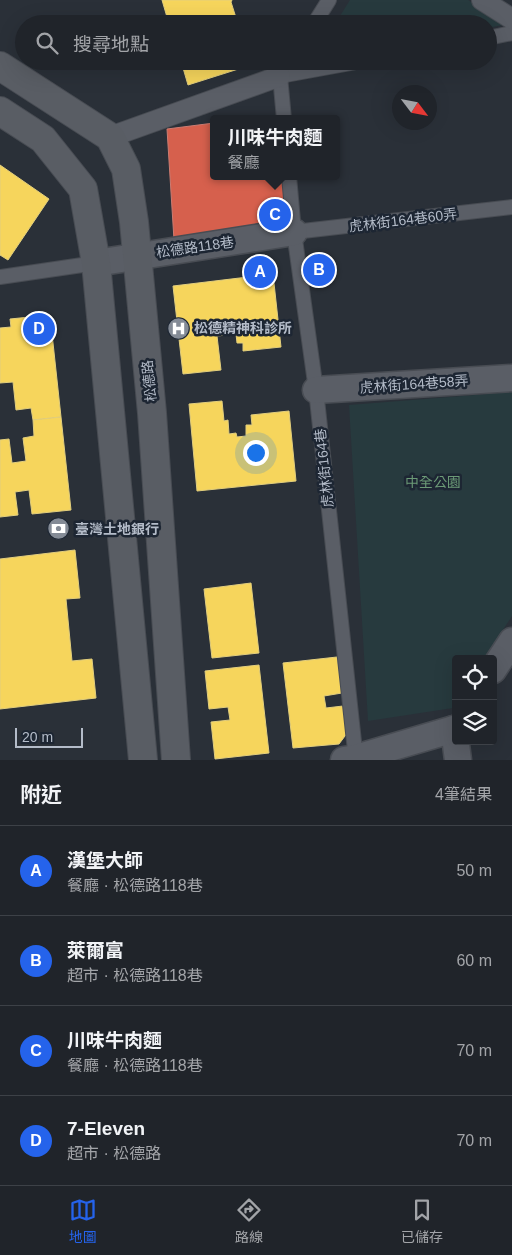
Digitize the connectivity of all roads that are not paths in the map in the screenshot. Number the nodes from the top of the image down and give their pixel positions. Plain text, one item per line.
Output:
1 (329, 0) edge
2 (482, 0) edge
3 (320, 15) edge
4 (512, 20) edge
5 (512, 33) edge
6 (497, 36) edge
7 (0, 66) edge
8 (282, 70) edge
9 (285, 70) edge
10 (0, 111) edge
11 (284, 115) edge
12 (110, 137) junction
13 (289, 180) edge
14 (512, 207) edge
15 (294, 232) junction
16 (136, 255) junction
17 (96, 263) junction
18 (0, 278) edge
19 (512, 378) edge
20 (316, 390) junction
21 (512, 641) edge
22 (497, 664) edge
23 (452, 728) edge
24 (457, 745) edge
25 (142, 760) edge
26 (176, 760) edge
27 (352, 760) edge
28 (458, 760) edge

1 - 3 lane
2 - 4 street
5 - 6 lane
7 - 12 main road
8 - 12 street
9 - 11 lane
10 - 17 main road
12 - 16 main road, 松德路
13 - 15 lane, 虎林街164巷
14 - 15 lane, 虎林街164巷60弄
15 - 16 street, 松德路118巷
15 - 20 lane, 虎林街164巷
16 - 17 street, 松德路118巷
16 - 26 main road, 松德路
17 - 18 lane
17 - 25 main road
19 - 20 street, 虎林街164巷58弄
20 - 27 lane, 虎林街164巷
21 - 22 street
23 - 27 street
24 - 28 street

